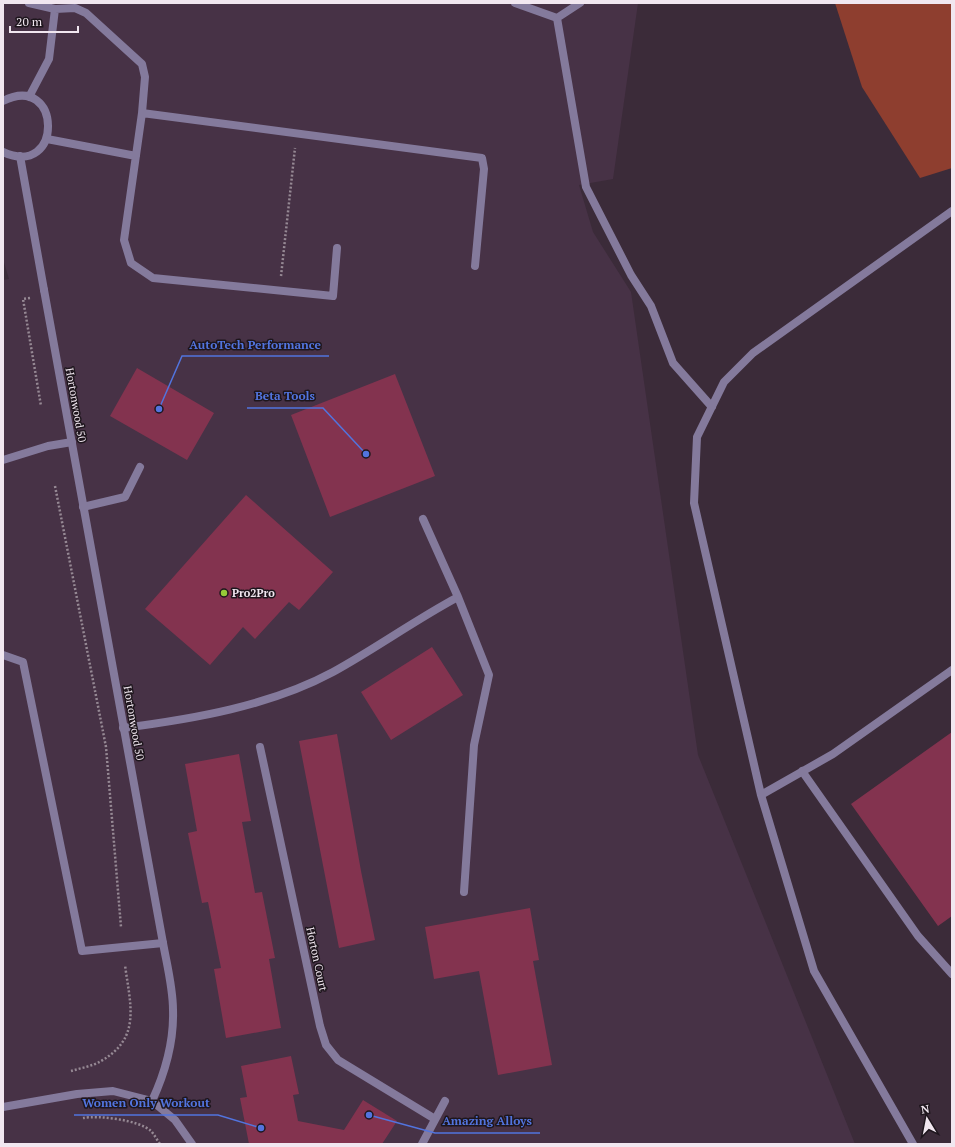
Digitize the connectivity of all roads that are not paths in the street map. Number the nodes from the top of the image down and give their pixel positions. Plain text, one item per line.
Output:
1 (29, 3) edge
2 (515, 3) edge
3 (580, 3) edge
4 (55, 9) junction
5 (557, 18) junction
6 (29, 97) junction
7 (3, 101) edge
8 (142, 113) junction
9 (47, 139) junction
10 (3, 152) edge
11 (20, 156) junction
12 (136, 156) junction
13 (952, 211) edge
14 (337, 248) dead end
15 (475, 266) dead end
16 (712, 407) junction
17 (72, 442) junction
18 (3, 460) edge
19 (140, 467) dead end
20 (84, 507) junction
21 (423, 518) dead end
22 (458, 597) junction
23 (3, 655) edge
24 (952, 670) edge
25 (123, 728) junction
26 (260, 747) dead end
27 (802, 771) junction
28 (761, 795) junction
29 (464, 892) dead end
30 (163, 943) junction
31 (952, 974) edge
32 (152, 1101) junction
33 (445, 1101) dead end
34 (3, 1107) edge
35 (435, 1119) junction
36 (192, 1144) edge
37 (422, 1144) edge
38 (913, 1144) edge

1 - 4 street
2 - 5 street
3 - 5 street
4 - 6 street
4 - 8 street
5 - 16 street
6 - 7 street
6 - 9 street
8 - 12 street
8 - 15 street
9 - 11 street
9 - 12 street
10 - 11 street
11 - 17 street, Hortonwood 50
12 - 14 street
13 - 16 street
16 - 28 street
17 - 18 street
17 - 20 street, Hortonwood 50
19 - 20 street
20 - 25 street, Hortonwood 50
21 - 22 street
22 - 25 street
22 - 29 street
23 - 30 street
24 - 27 street
25 - 30 street, Hortonwood 50
26 - 35 street, Horton Court
27 - 28 street
27 - 31 street
28 - 38 street
30 - 32 street, Hortonwood 50
32 - 34 street
32 - 36 street
33 - 35 street
35 - 37 street

